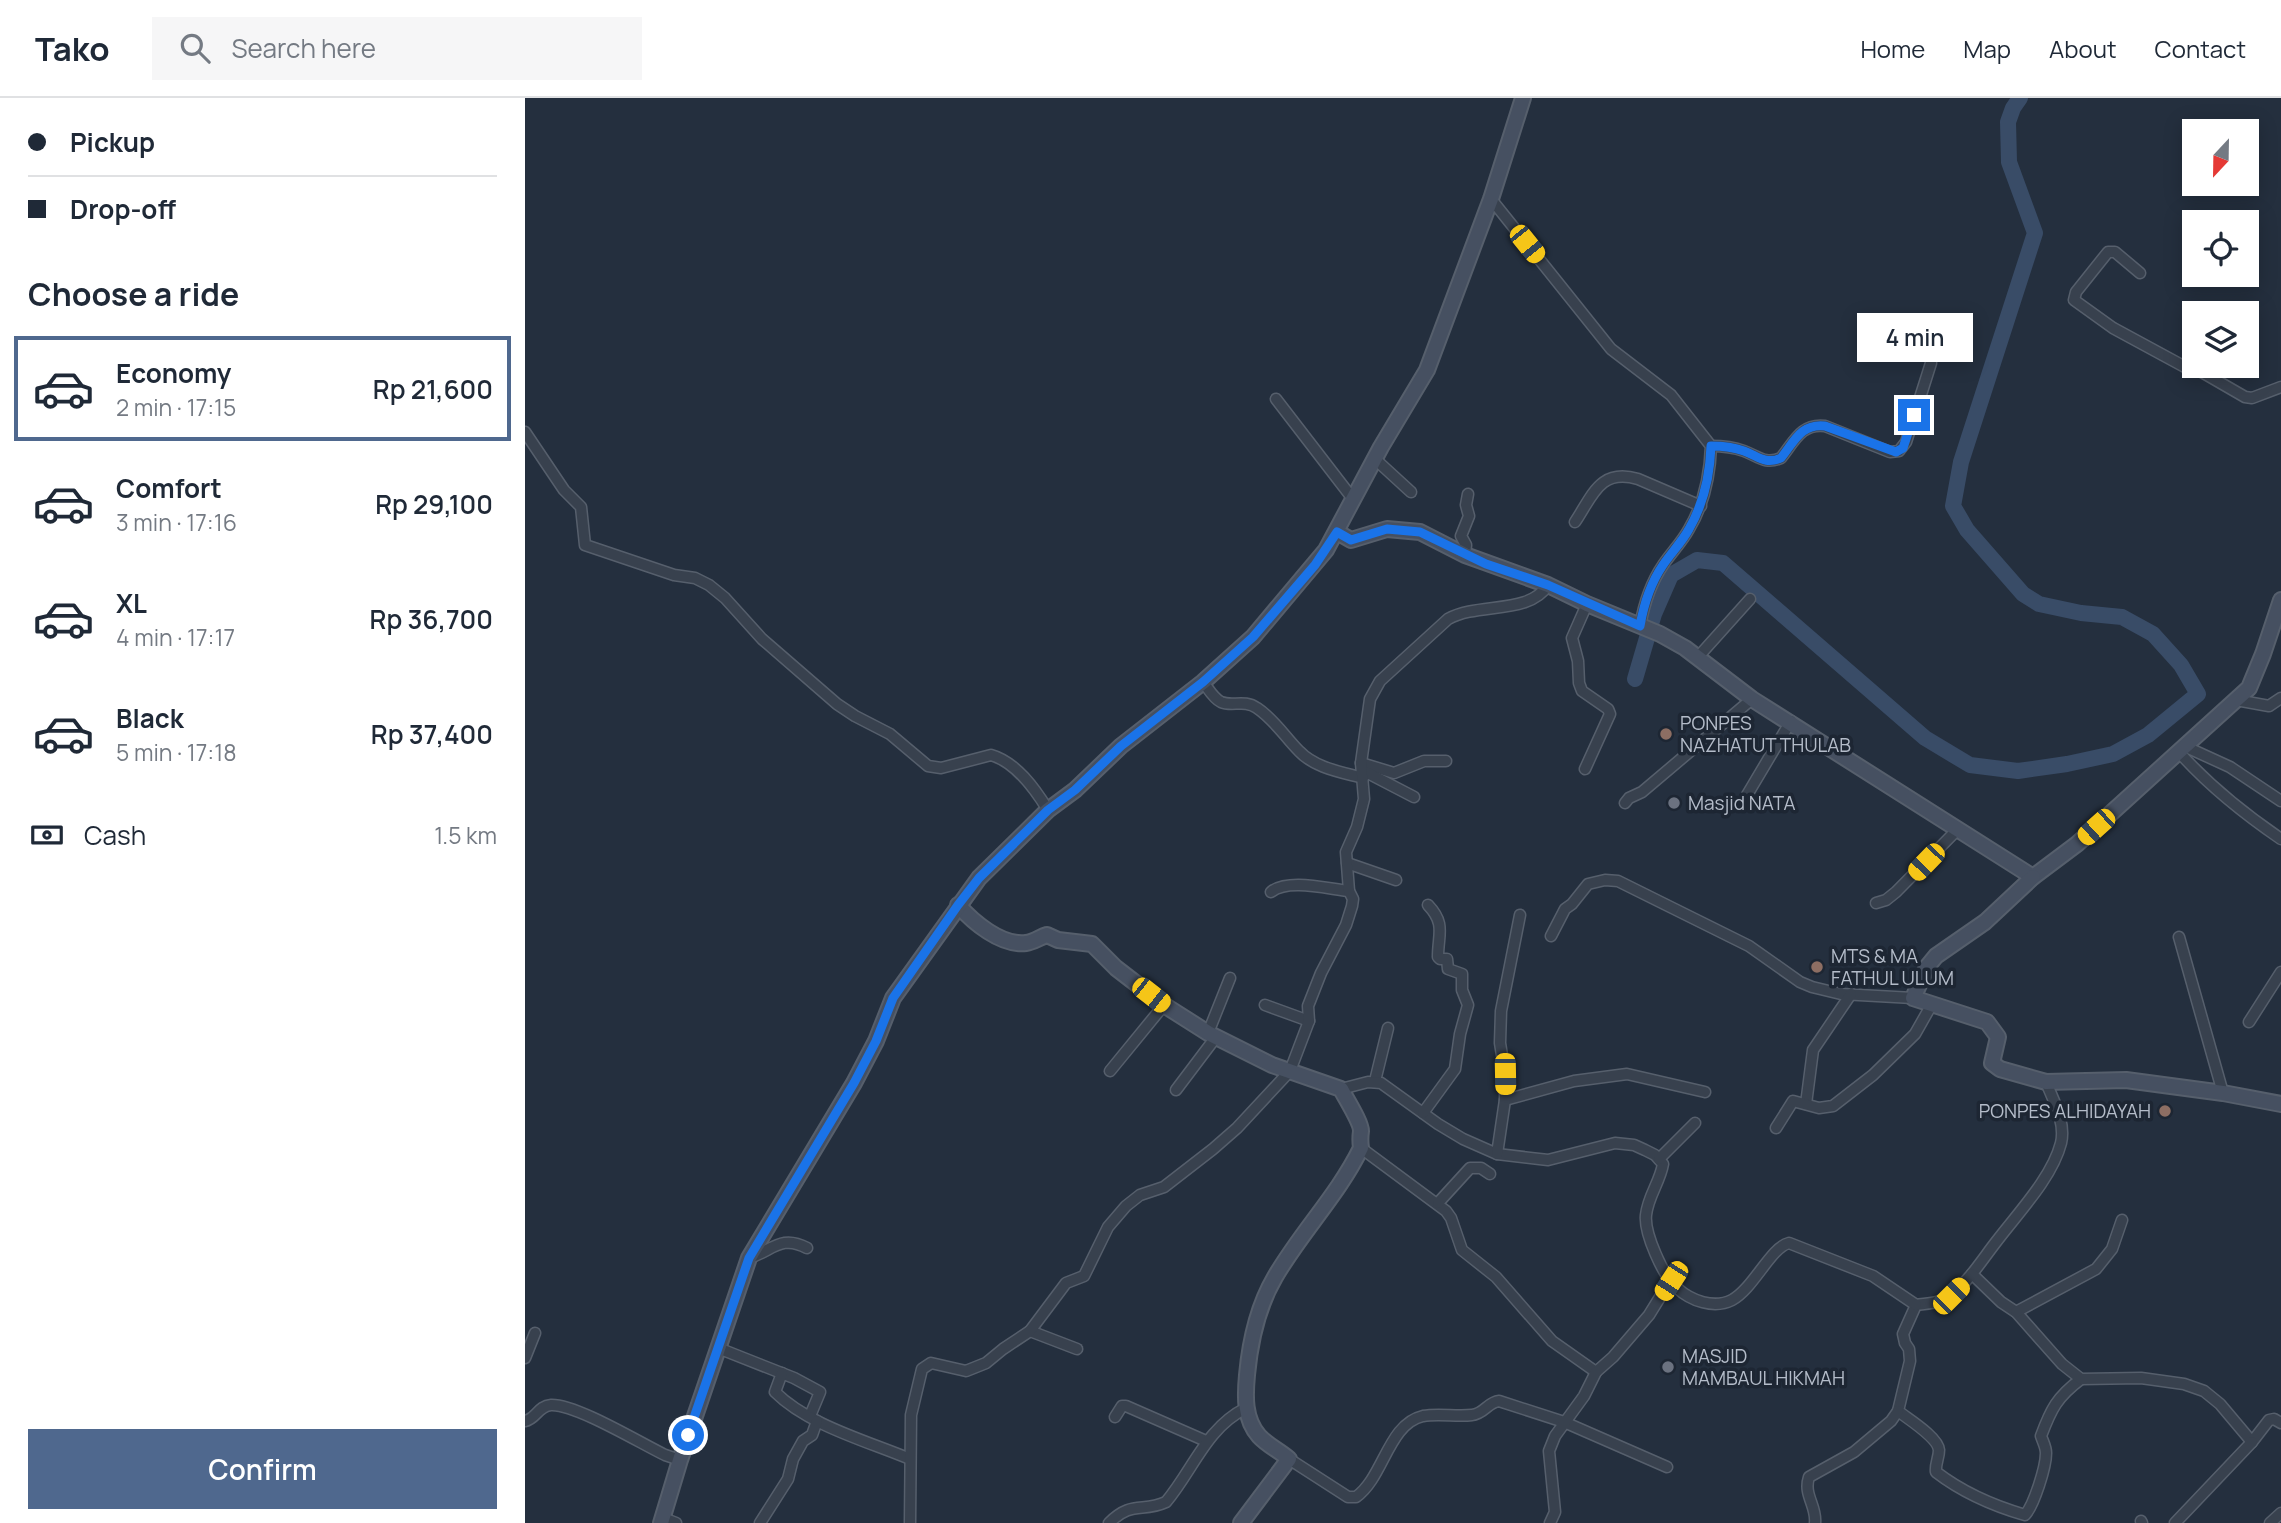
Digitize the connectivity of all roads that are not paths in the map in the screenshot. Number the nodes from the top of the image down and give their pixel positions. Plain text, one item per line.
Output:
1 (1523, 98) edge
2 (1491, 199) junction
3 (2140, 273) dead end
4 (1931, 363) dead end
5 (2281, 387) edge
6 (1276, 399) dead end
7 (525, 432) edge
8 (1711, 446) junction
9 (1375, 459) junction
10 (1411, 492) dead end
11 (1468, 494) dead end
12 (1353, 499) junction
13 (1701, 506) junction
14 (1575, 522) dead end
15 (1337, 532) junction
16 (1465, 555) junction
17 (1548, 585) junction
18 (1750, 599) dead end
19 (2281, 600) edge
20 (1587, 604) junction
21 (1643, 627) junction
22 (1697, 657) junction
23 (1203, 682) junction
24 (2281, 698) edge
25 (1752, 699) junction
26 (2236, 700) junction
27 (2269, 706) junction
28 (2281, 710) edge
29 (1791, 722) junction
30 (2181, 749) junction
31 (1446, 761) dead end
32 (1585, 769) dead end
33 (1362, 770) junction
34 (1747, 795) dead end
35 (1414, 797) dead end
36 (2281, 801) edge
37 (1625, 803) dead end
38 (1048, 810) junction
39 (1957, 830) junction
40 (2281, 839) edge
41 (1347, 863) junction
42 (2033, 877) junction
43 (1396, 880) dead end
44 (1349, 891) junction
45 (1271, 892) dead end
46 (1876, 903) dead end
47 (958, 905) junction
48 (1428, 905) dead end
49 (1520, 915) dead end
50 (1551, 936) dead end
51 (2179, 937) dead end
52 (2281, 972) edge
53 (1230, 978) dead end
54 (1851, 994) junction
55 (1913, 998) junction
56 (1932, 1004) junction
57 (1164, 1005) junction
58 (1265, 1005) dead end
59 (1309, 1021) junction
60 (2249, 1022) dead end
61 (1388, 1028) dead end
62 (1212, 1035) junction
63 (1290, 1071) junction
64 (1110, 1072) dead end
65 (1375, 1081) junction
66 (2046, 1082) junction
67 (1341, 1089) junction
68 (1176, 1090) dead end
69 (1705, 1092) dead end
70 (2223, 1093) junction
71 (1505, 1100) junction
72 (1807, 1104) junction
73 (2281, 1104) edge
74 (1423, 1113) junction
75 (1695, 1123) dead end
76 (1776, 1128) dead end
77 (1361, 1148) junction
78 (1497, 1154) junction
79 (1659, 1159) junction
80 (1490, 1174) dead end
81 (1437, 1203) junction
82 (2122, 1220) dead end
83 (807, 1248) dead end
84 (749, 1258) junction
85 (1972, 1274) junction
86 (1671, 1281) junction
87 (1916, 1305) junction
88 (2016, 1312) junction
89 (1030, 1331) junction
90 (535, 1334) dead end
91 (718, 1348) junction
92 (1077, 1349) dead end
93 (525, 1358) edge
94 (1596, 1372) junction
95 (782, 1373) junction
96 (2081, 1379) junction
97 (1246, 1408) junction
98 (1898, 1411) junction
99 (1115, 1417) dead end
100 (813, 1418) junction
101 (525, 1421) edge
102 (1564, 1422) junction
103 (2281, 1423) edge
104 (1206, 1441) junction
105 (2252, 1442) junction
106 (1289, 1458) junction
107 (910, 1459) junction
108 (680, 1460) junction
109 (1667, 1467) dead end
110 (2281, 1513) edge
111 (667, 1521) edge
112 (760, 1523) edge
113 (910, 1523) edge
114 (1109, 1523) edge
115 (1241, 1523) edge
116 (1551, 1523) edge
117 (1815, 1523) edge
118 (2175, 1523) edge
119 (2270, 1523) edge

1 - 2 street
2 - 8 street
2 - 9 street
3 - 5 street
4 - 8 street
6 - 12 street
7 - 38 street
8 - 13 street
9 - 10 street
9 - 12 street
11 - 16 street
12 - 15 street
13 - 14 street
13 - 21 street
15 - 16 street
15 - 23 street
16 - 17 street
17 - 20 street
17 - 33 street
18 - 22 street
19 - 26 street
20 - 21 street
20 - 32 street
21 - 22 street
22 - 25 street
23 - 33 street
23 - 38 street
24 - 27 street
25 - 29 street
25 - 37 street
26 - 27 street
26 - 30 street
27 - 28 street
29 - 34 street
29 - 39 street
30 - 36 street
30 - 40 street
30 - 42 street
31 - 33 street
33 - 35 street
33 - 41 street
38 - 47 street
39 - 42 street
39 - 46 street
41 - 43 street
41 - 44 street
42 - 55 street
44 - 45 street
44 - 59 street
47 - 57 street
47 - 84 street
48 - 74 street
49 - 71 street
50 - 54 street
51 - 70 street
52 - 60 street
53 - 62 street
54 - 55 street
54 - 72 street
55 - 56 street
56 - 66 street
56 - 72 street
57 - 62 street
57 - 64 street
58 - 59 street
59 - 63 street
61 - 65 street
62 - 63 street
62 - 68 street
63 - 67 street
63 - 89 street
65 - 67 street
65 - 74 street
66 - 70 street
66 - 85 street
67 - 77 street
69 - 71 street
70 - 73 street
71 - 78 street
72 - 76 street
74 - 78 street
75 - 79 street
77 - 81 street
77 - 97 street
78 - 79 street
79 - 86 street
80 - 81 street
81 - 94 street
82 - 88 street
83 - 84 street
84 - 91 street
85 - 87 street
85 - 88 street
86 - 87 street
86 - 94 street
87 - 98 street
88 - 96 street
89 - 92 street
89 - 107 street
90 - 93 street
91 - 95 street
91 - 108 street
94 - 102 street
95 - 100 street
95 - 100 street
96 - 98 street
96 - 105 street
97 - 104 street
97 - 106 street
98 - 117 street
99 - 104 street
100 - 107 street
100 - 112 street
101 - 108 street
102 - 106 street
102 - 109 street
102 - 116 street
103 - 105 street
104 - 114 street
105 - 118 street
106 - 115 street
107 - 113 street
108 - 111 street
110 - 119 street

